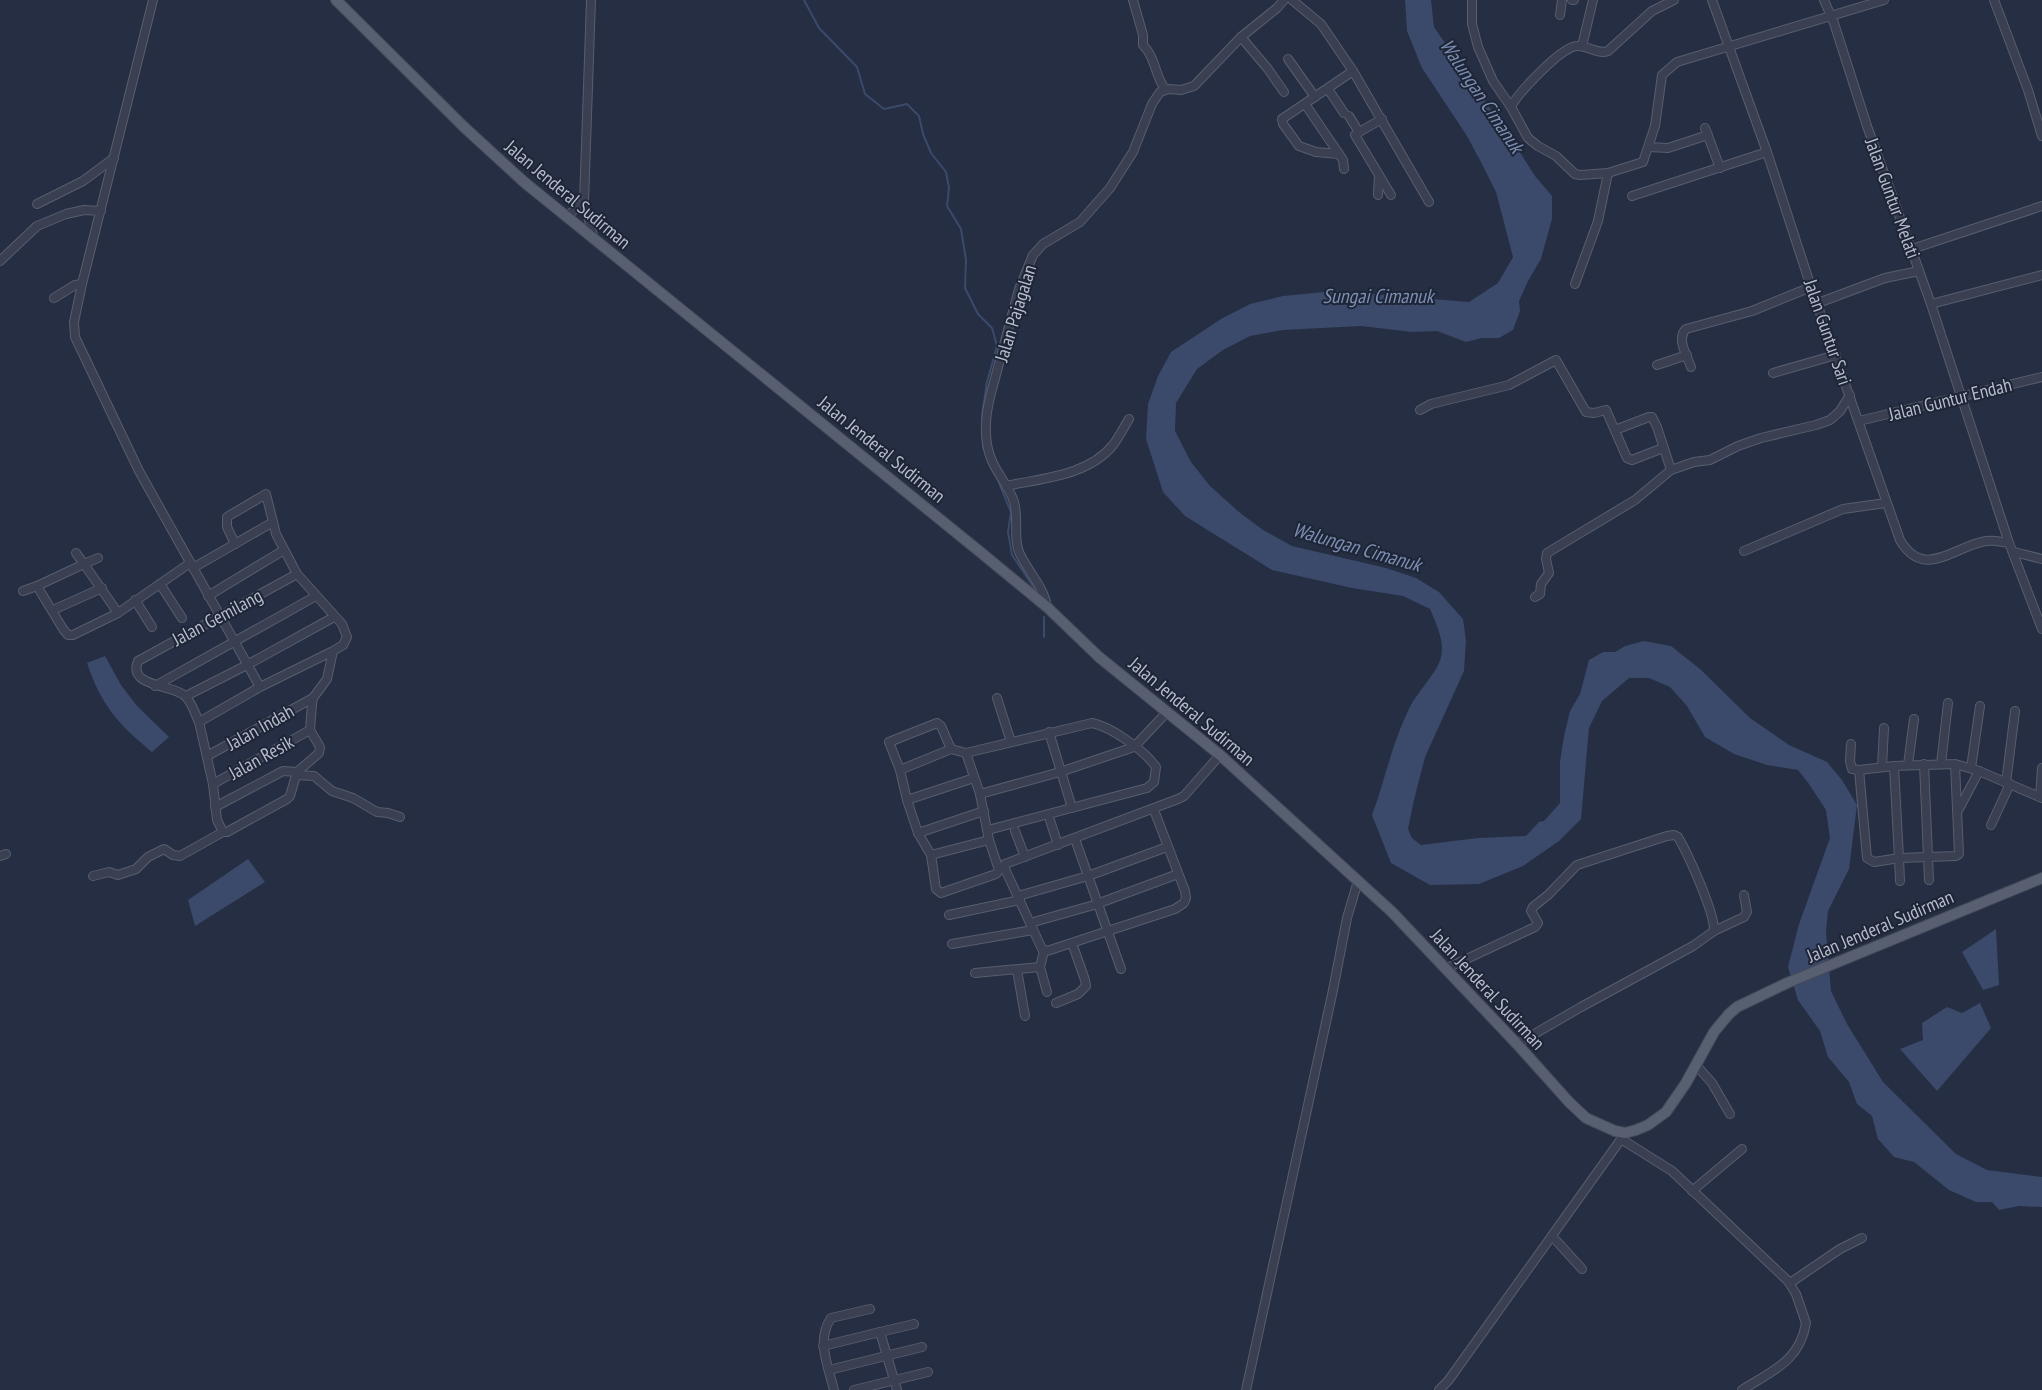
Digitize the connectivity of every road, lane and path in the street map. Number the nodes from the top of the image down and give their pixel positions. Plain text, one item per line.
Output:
1 (153, 0) edge
2 (336, 0) edge
3 (591, 0) edge
4 (1133, 0) edge
5 (1284, 0) edge
6 (1292, 0) edge
7 (1472, 0) edge
8 (1562, 0) edge
9 (1593, 0) edge
10 (1674, 0) edge
11 (1712, 0) edge
12 (1824, 0) edge
13 (1884, 0) edge
14 (1994, 0) edge
15 (1560, 15) dead end
16 (1832, 17) junction
17 (1241, 37) junction
18 (1582, 46) junction
19 (1730, 47) junction
20 (1288, 59) dead end
21 (1353, 71) junction
22 (1328, 89) junction
23 (1165, 90) junction
24 (1284, 92) dead end
25 (1315, 97) junction
26 (1305, 104) junction
27 (1511, 107) junction
28 (1382, 119) junction
29 (1358, 132) junction
30 (2042, 136) edge
31 (1649, 147) junction
32 (1767, 152) junction
33 (1339, 154) junction
34 (114, 158) junction
35 (1720, 168) junction
36 (1344, 169) dead end
37 (1608, 173) junction
38 (1379, 175) junction
39 (1378, 195) dead end
40 (1391, 195) dead end
41 (1632, 196) dead end
42 (584, 202) junction
43 (1429, 202) dead end
44 (37, 204) dead end
45 (2042, 206) edge
46 (101, 211) junction
47 (567, 216) junction
48 (594, 239) junction
49 (1912, 248) junction
50 (0, 262) edge
51 (1919, 271) junction
52 (2042, 275) edge
53 (82, 284) junction
54 (1575, 284) dead end
55 (1811, 287) junction
56 (54, 298) dead end
57 (1818, 303) junction
58 (1931, 304) junction
59 (1687, 355) junction
60 (1836, 355) junction
61 (1657, 365) dead end
62 (1691, 367) dead end
63 (1772, 373) dead end
64 (2042, 376) edge
65 (1850, 395) junction
66 (1961, 396) junction
67 (1420, 410) dead end
68 (1129, 419) dead end
69 (1859, 421) junction
70 (1615, 430) junction
71 (1663, 448) junction
72 (1671, 470) junction
73 (1006, 486) junction
74 (1886, 503) junction
75 (273, 522) junction
76 (2009, 543) junction
77 (235, 544) junction
78 (284, 550) junction
79 (1744, 550) dead end
80 (2014, 552) junction
81 (76, 553) dead end
82 (98, 558) dead end
83 (2042, 559) edge
84 (84, 564) junction
85 (191, 565) junction
86 (297, 574) junction
87 (160, 584) junction
88 (37, 586) junction
89 (102, 588) junction
90 (23, 591) dead end
91 (208, 596) junction
92 (316, 596) junction
93 (1535, 597) dead end
94 (135, 600) junction
95 (1046, 607) junction
96 (53, 610) junction
97 (118, 613) junction
98 (220, 617) junction
99 (334, 617) junction
100 (182, 618) dead end
101 (152, 627) dead end
102 (2042, 629) edge
103 (235, 642) junction
104 (333, 651) junction
105 (247, 665) junction
106 (155, 686) junction
107 (260, 687) junction
108 (186, 696) junction
109 (313, 698) junction
110 (997, 698) dead end
111 (1948, 703) dead end
112 (1980, 706) dead end
113 (2015, 711) dead end
114 (1167, 712) junction
115 (1914, 719) dead end
116 (199, 722) junction
117 (1884, 728) dead end
118 (310, 730) junction
119 (1049, 732) junction
120 (1011, 742) junction
121 (1851, 744) dead end
122 (1134, 746) junction
123 (951, 749) junction
124 (966, 753) junction
125 (1220, 755) junction
126 (207, 756) junction
127 (1924, 764) junction
128 (1940, 764) junction
129 (1955, 764) junction
130 (1908, 765) junction
131 (1894, 766) junction
132 (1882, 767) junction
133 (1971, 768) junction
134 (2042, 768) edge
135 (900, 770) junction
136 (1859, 770) junction
137 (1979, 771) junction
138 (1060, 772) junction
139 (296, 773) junction
140 (974, 778) junction
141 (213, 784) junction
142 (2008, 784) junction
143 (980, 794) junction
144 (2041, 798) edge
145 (907, 800) junction
146 (215, 808) junction
147 (1072, 808) junction
148 (1958, 809) junction
149 (1154, 810) junction
150 (984, 811) junction
151 (400, 817) dead end
152 (1050, 820) dead end
153 (1991, 825) dead end
154 (988, 830) junction
155 (1015, 831) dead end
156 (223, 832) junction
157 (918, 833) junction
158 (1075, 839) junction
159 (989, 840) junction
160 (1058, 845) junction
161 (1167, 847) junction
162 (931, 855) junction
163 (1025, 857) junction
164 (1899, 858) junction
165 (1928, 858) junction
166 (1178, 874) junction
167 (92, 876) dead end
168 (1088, 876) junction
169 (2042, 878) edge
170 (1929, 880) dead end
171 (1358, 881) junction
172 (1900, 881) dead end
173 (1744, 895) dead end
174 (1019, 898) junction
175 (1097, 904) junction
176 (949, 915) dead end
177 (1031, 927) junction
178 (1714, 931) junction
179 (1108, 932) junction
180 (1072, 943) junction
181 (952, 944) dead end
182 (1044, 950) junction
183 (1040, 967) junction
184 (1445, 968) junction
185 (1121, 969) dead end
186 (1017, 970) junction
187 (975, 974) dead end
188 (1047, 992) dead end
189 (1056, 1003) dead end
190 (1025, 1016) dead end
191 (1517, 1044) junction
192 (1696, 1065) junction
193 (1730, 1114) dead end
194 (1623, 1136) junction
195 (1742, 1149) dead end
196 (1692, 1191) junction
197 (1552, 1236) junction
198 (1862, 1238) dead end
199 (1582, 1269) dead end
200 (1790, 1283) junction
201 (870, 1309) dead end
202 (914, 1324) dead end
203 (880, 1332) junction
204 (823, 1346) junction
205 (922, 1347) dead end
206 (887, 1356) junction
207 (829, 1370) junction
208 (928, 1372) dead end
209 (894, 1380) junction
210 (834, 1390) edge
211 (854, 1390) edge
212 (897, 1390) edge
213 (1246, 1390) edge
214 (1439, 1390) edge
215 (1742, 1390) edge

1 - 34 street
2 - 47 main road, Jalan Jenderal Sudirman
3 - 42 street
4 - 23 street
5 - 17 street
6 - 21 street
7 - 27 street
8 - 15 street
9 - 18 street
10 - 18 street
11 - 19 street, Jalan Guntur Sari
12 - 16 street, Jalan Guntur Melati
13 - 16 street
14 - 30 street
16 - 19 street
16 - 49 street, Jalan Guntur Melati
17 - 23 street
17 - 24 street
18 - 27 street
19 - 31 street
19 - 32 street, Jalan Guntur Sari
20 - 25 street
21 - 22 street
21 - 28 street
22 - 25 street
22 - 29 street
23 - 73 street, Jalan Pajagalan
25 - 26 street
26 - 33 street
26 - 33 street
27 - 37 street
28 - 29 street
28 - 43 street
29 - 38 street
31 - 35 street
31 - 37 street
32 - 35 street
32 - 55 street, Jalan Guntur Sari
33 - 36 street
34 - 44 street
34 - 46 street
35 - 41 street
37 - 54 street
38 - 39 street
38 - 40 street
42 - 47 street
42 - 48 street
45 - 49 street
46 - 50 street
46 - 53 street
47 - 48 main road, Jalan Jenderal Sudirman
48 - 95 main road, Jalan Jenderal Sudirman
49 - 51 street, Jalan Guntur Melati
51 - 57 street
51 - 58 street, Jalan Guntur Melati
52 - 58 street
53 - 56 street
53 - 85 street
55 - 57 street, Jalan Guntur Sari
55 - 59 street
57 - 60 street, Jalan Guntur Sari
58 - 66 street, Jalan Guntur Melati
59 - 61 street
59 - 62 street
60 - 63 street
60 - 65 street, Jalan Guntur Sari
64 - 66 street, Jalan Guntur Endah
65 - 69 street, Jalan Guntur Sari
65 - 72 street
66 - 69 street, Jalan Guntur Endah
66 - 76 street, Jalan Guntur Melati
67 - 70 street
68 - 73 street
69 - 74 street, Jalan Guntur Sari
70 - 71 street
70 - 71 street
71 - 72 street
72 - 93 street
73 - 95 street, Jalan Pajagalan
74 - 76 street, Jalan Guntur Sari
74 - 79 street
75 - 77 street
75 - 77 street
75 - 78 street
76 - 80 street
77 - 85 street
78 - 86 street
78 - 91 street
80 - 83 street
80 - 102 street
81 - 84 street
82 - 84 street
84 - 88 street
84 - 89 street
85 - 87 street
85 - 91 street
86 - 92 street
86 - 98 street, Jalan Gemilang
87 - 94 street
87 - 100 street
88 - 90 street
88 - 96 street
89 - 96 street
89 - 97 street
91 - 98 street
92 - 99 street
92 - 103 street
94 - 97 street
94 - 101 street
95 - 114 main road, Jalan Jenderal Sudirman
96 - 97 street
98 - 103 street
98 - 106 street, Jalan Gemilang
99 - 104 street
99 - 105 street
103 - 105 street
103 - 106 street
104 - 107 street
104 - 109 street
105 - 107 street
105 - 108 street
106 - 108 street
107 - 116 street
108 - 116 street
109 - 118 street
109 - 126 street, Jalan Indah
110 - 120 street
111 - 128 street
112 - 133 street
113 - 142 street
114 - 122 street
114 - 125 main road, Jalan Jenderal Sudirman
115 - 130 street
116 - 126 street
117 - 132 street
118 - 139 street
118 - 141 street, Jalan Resik
119 - 120 street
119 - 122 street
119 - 138 street
120 - 124 street
121 - 136 street
122 - 138 street
122 - 147 street
123 - 124 street
123 - 135 street
123 - 135 street
124 - 140 street
125 - 149 street
125 - 171 main road, Jalan Jenderal Sudirman
126 - 141 street
127 - 128 street
127 - 130 street
127 - 165 street
128 - 129 street
129 - 133 street
129 - 148 street
130 - 131 street
131 - 132 street
131 - 164 street
132 - 136 street
133 - 137 street
134 - 144 street
135 - 145 street
136 - 164 street
137 - 142 street
137 - 148 street
138 - 143 street
138 - 147 street
139 - 146 street
139 - 151 street
139 - 156 street
140 - 143 street
140 - 145 street
141 - 146 street
142 - 144 street
142 - 153 street
143 - 150 street
145 - 157 street
146 - 156 street
147 - 154 street
148 - 165 street
149 - 158 street
149 - 161 street
150 - 154 street
150 - 157 street
152 - 160 street
154 - 159 street
155 - 163 street
156 - 167 street
157 - 162 street
158 - 160 street
158 - 168 street
159 - 162 street
159 - 162 street
160 - 163 street
161 - 166 street
161 - 168 street
163 - 174 street
164 - 165 street
164 - 172 street
165 - 170 street
166 - 175 street
166 - 179 street
168 - 174 street
168 - 175 street
169 - 192 main road, Jalan Jenderal Sudirman
171 - 184 main road, Jalan Jenderal Sudirman
171 - 213 street
173 - 178 street
174 - 176 street
174 - 177 street
175 - 177 street
175 - 179 street
177 - 181 street
177 - 182 street
178 - 184 street
178 - 191 street
179 - 180 street
179 - 185 street
180 - 182 street
180 - 189 street
182 - 183 street
183 - 186 street
183 - 188 street
184 - 191 main road, Jalan Jenderal Sudirman
186 - 187 street
186 - 190 street
191 - 194 main road, Jalan Jenderal Sudirman
192 - 193 street
192 - 194 main road, Jalan Jenderal Sudirman
194 - 196 street
194 - 197 street
195 - 196 street
196 - 200 street
197 - 199 street
197 - 214 street
198 - 200 street
200 - 215 street
201 - 204 street
202 - 203 street
203 - 204 street
203 - 206 street
204 - 207 street
205 - 206 street
206 - 207 street
206 - 209 street
207 - 210 street
208 - 209 street
209 - 211 street
209 - 212 street

